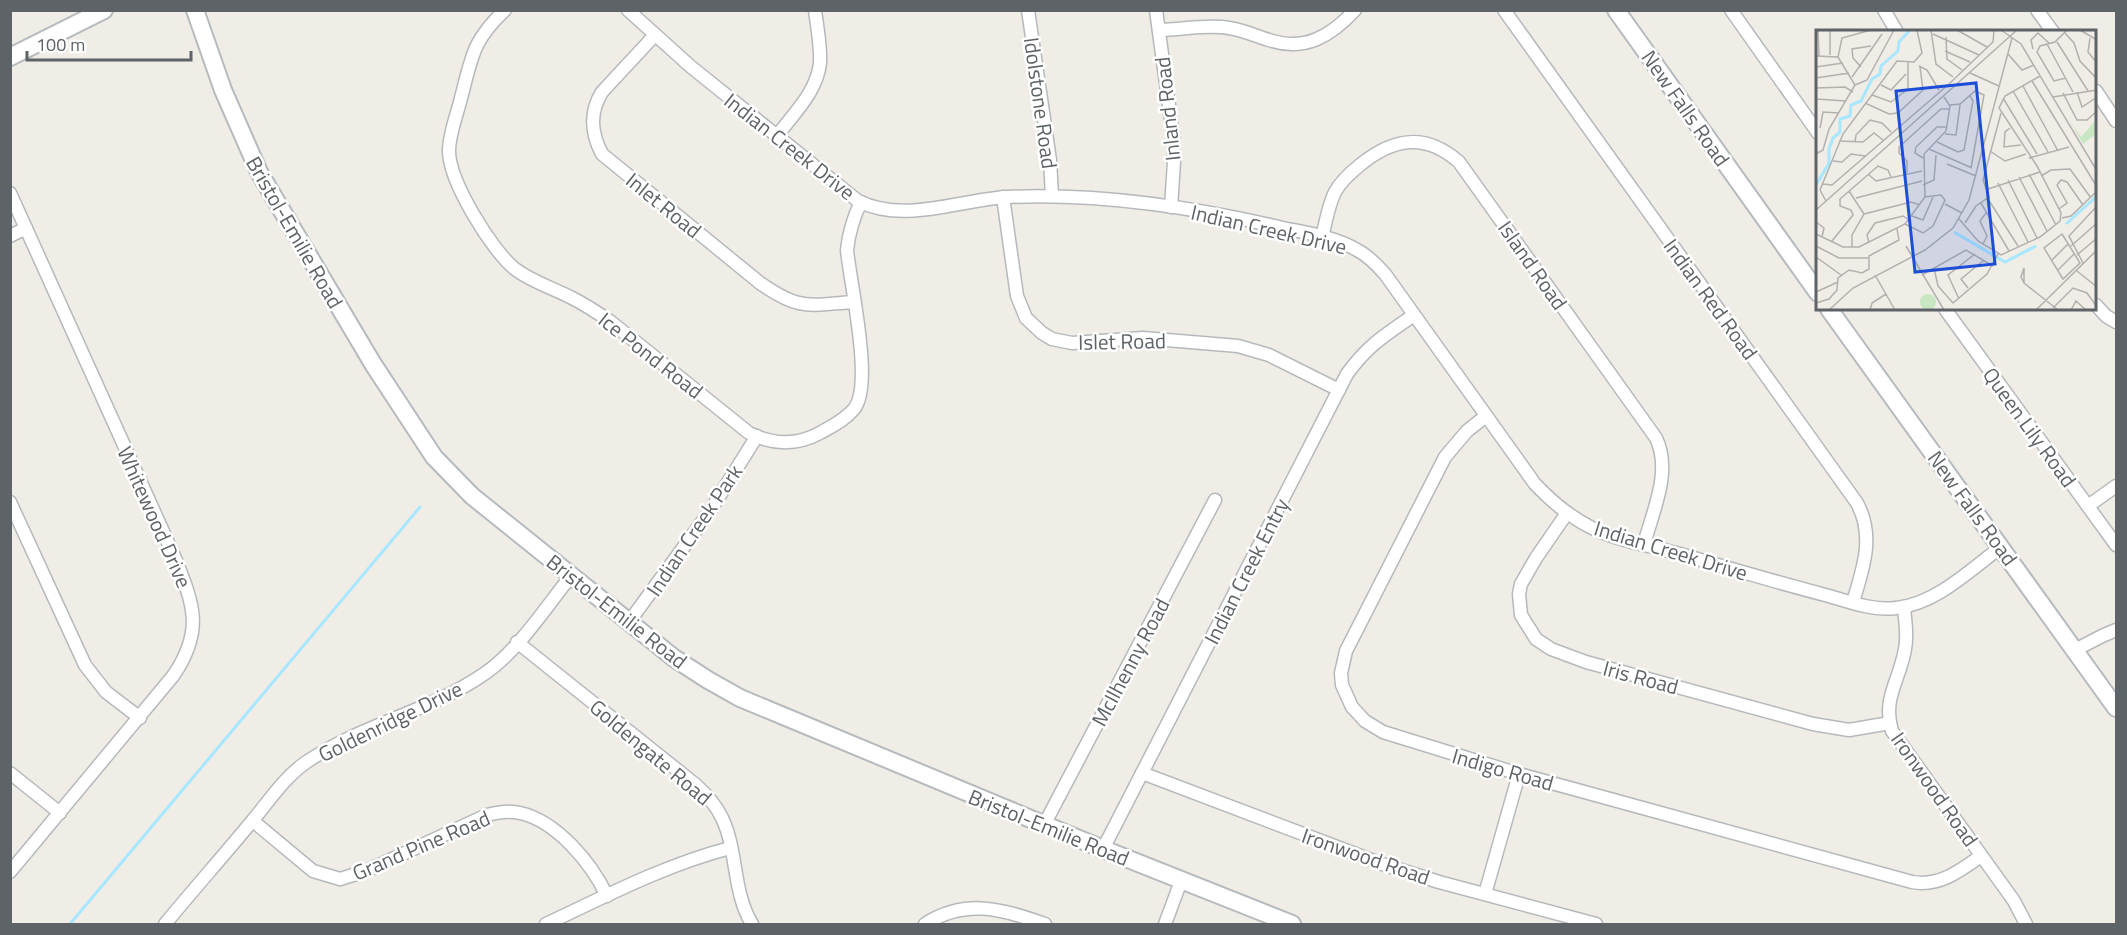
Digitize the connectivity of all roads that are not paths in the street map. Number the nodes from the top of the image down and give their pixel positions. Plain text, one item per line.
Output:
1 (104, 10) edge
2 (195, 10) edge
3 (505, 10) edge
4 (628, 10) edge
5 (815, 10) edge
6 (1028, 10) edge
7 (1156, 10) edge
8 (1355, 10) edge
9 (1504, 10) edge
10 (1616, 10) edge
11 (1731, 10) edge
12 (1884, 10) edge
13 (2037, 10) edge
14 (1159, 30) junction
15 (1897, 30) edge
16 (2052, 30) edge
17 (654, 36) junction
18 (10, 57) edge
19 (2097, 92) edge
20 (2116, 121) edge
21 (1816, 130) edge
22 (777, 136) junction
23 (10, 193) edge
24 (1052, 196) junction
25 (1003, 197) junction
26 (861, 202) junction
27 (1171, 207) junction
28 (26, 228) junction
29 (10, 236) edge
30 (1322, 237) junction
31 (1816, 290) edge
32 (854, 302) junction
33 (2097, 306) edge
34 (1831, 310) edge
35 (1946, 310) edge
36 (1414, 315) junction
37 (2116, 322) edge
38 (1339, 390) junction
39 (1486, 416) junction
40 (757, 436) junction
41 (2116, 486) edge
42 (1215, 500) dead end
43 (10, 502) edge
44 (2088, 506) junction
45 (1567, 513) junction
46 (1644, 544) junction
47 (2116, 544) edge
48 (2001, 547) junction
49 (571, 576) junction
50 (1853, 602) junction
51 (1904, 607) junction
52 (629, 622) junction
53 (2116, 630) edge
54 (517, 642) junction
55 (2075, 650) junction
56 (2116, 708) edge
57 (140, 718) junction
58 (1890, 723) junction
59 (10, 773) edge
60 (1142, 773) junction
61 (1519, 774) junction
62 (60, 813) junction
63 (253, 821) junction
64 (1044, 825) junction
65 (730, 848) junction
66 (1103, 849) junction
67 (1981, 856) junction
68 (10, 872) edge
69 (1181, 881) junction
70 (1485, 894) junction
71 (607, 896) junction
72 (165, 924) edge
73 (546, 924) edge
74 (752, 924) edge
75 (925, 924) edge
76 (1045, 924) edge
77 (1165, 924) edge
78 (1292, 924) edge
79 (1596, 924) edge
80 (2026, 924) edge

1 - 18 street
2 - 49 street, Bristol-Emilie Road
3 - 40 street, Ice Pond Road
4 - 17 street, Indian Creek Drive
5 - 22 street
6 - 24 street, Idolstone Road
7 - 14 street, Inland Road
8 - 14 street
9 - 50 street, Indian Red Road
10 - 31 street, New Falls Road
11 - 21 street
12 - 15 street
13 - 16 street
14 - 27 street, Inland Road
17 - 22 street, Indian Creek Drive
17 - 32 street, Inlet Road
19 - 20 street
22 - 26 street, Indian Creek Drive
23 - 28 street, Whitewood Drive
24 - 25 street, Indian Creek Drive
24 - 27 street, Indian Creek Drive
25 - 26 street, Indian Creek Drive
25 - 38 street, Islet Road
26 - 32 street, Ice Pond Road
27 - 30 street, Indian Creek Drive
28 - 29 street
28 - 57 street, Whitewood Drive
30 - 36 street, Indian Creek Drive
30 - 46 street, Island Road
32 - 40 street, Ice Pond Road
33 - 37 street
34 - 48 street, New Falls Road
35 - 44 street, Queen Lily Road
36 - 38 street, Indian Creek Entry
36 - 39 street, Indian Creek Drive
38 - 60 street, Indian Creek Entry
39 - 45 street, Indian Creek Drive
39 - 61 street, Indigo Road
40 - 52 street, Indian Creek Park
41 - 44 street
42 - 64 street, McIlhenny Road
43 - 57 street
44 - 47 street, Queen Lily Road
45 - 46 street, Indian Creek Drive
45 - 58 street, Iris Road
46 - 50 street, Indian Creek Drive
48 - 51 street, Indian Creek Drive
48 - 55 street, New Falls Road
49 - 52 street, Bristol-Emilie Road
49 - 54 street, Goldenridge Drive
50 - 51 street, Indian Creek Drive
51 - 58 street, Ironwood Road
52 - 64 street, Bristol-Emilie Road
53 - 55 street
54 - 63 street, Goldenridge Drive
54 - 65 street, Goldengate Road
55 - 56 street, New Falls Road
57 - 62 street, Whitewood Drive
58 - 67 street, Ironwood Road
59 - 62 street
60 - 66 street, Indian Creek Entry
60 - 70 street, Ironwood Road
61 - 67 street, Indigo Road
61 - 70 street
62 - 68 street, Whitewood Drive
63 - 71 street, Grand Pine Road
63 - 72 street, Goldenridge Drive
64 - 66 street, Bristol-Emilie Road
65 - 71 street
65 - 74 street, Goldengate Road
66 - 69 street, Bristol-Emilie Road
67 - 80 street, Ironwood Road
69 - 77 street
69 - 78 street, Bristol-Emilie Road
70 - 79 street, Ironwood Road
71 - 73 street
75 - 76 street

